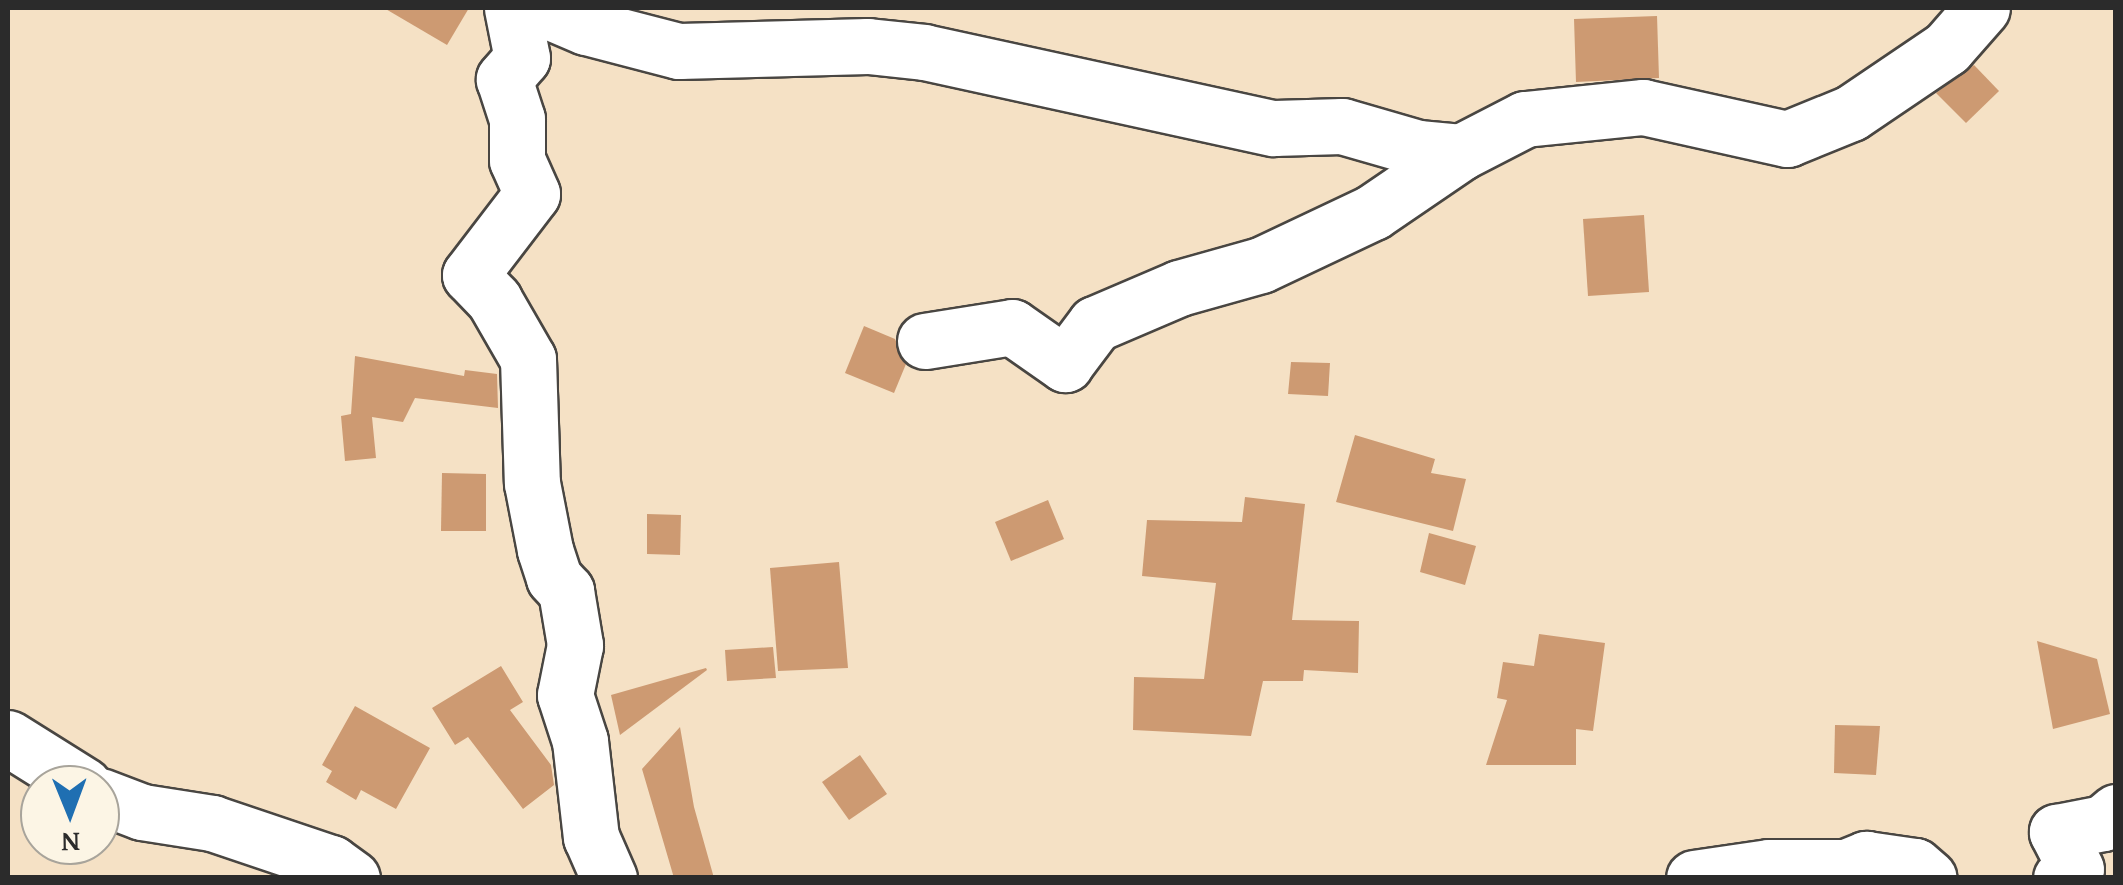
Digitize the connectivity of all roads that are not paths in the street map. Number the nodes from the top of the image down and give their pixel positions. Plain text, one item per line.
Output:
1 (512, 8) edge
2 (540, 8) edge
3 (1982, 8) edge
4 (1461, 152) junction
5 (925, 341) dead end
6 (8, 738) edge
7 (51, 765) edge
8 (120, 804) edge
9 (2116, 812) edge
10 (352, 878) edge
11 (609, 878) edge
12 (1694, 878) edge
13 (1929, 878) edge
14 (2061, 878) edge

1 - 11 street
2 - 4 street
3 - 4 street
4 - 5 street
6 - 7 street
8 - 10 street
9 - 14 street
12 - 13 street

